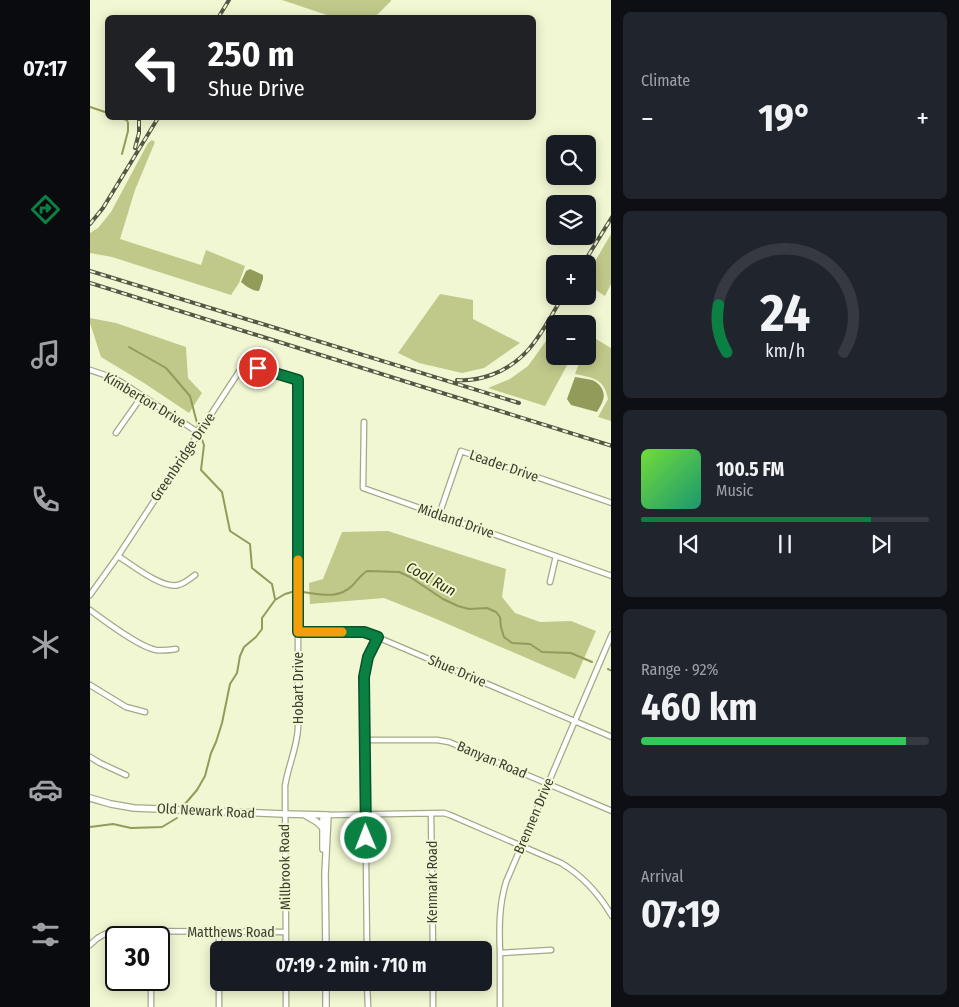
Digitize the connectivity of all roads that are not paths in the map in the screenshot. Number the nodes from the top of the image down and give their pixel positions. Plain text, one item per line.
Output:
1 (90, 370) edge
2 (298, 380) joint
3 (142, 396) junction
4 (364, 422) dead end
5 (199, 433) junction
6 (116, 434) dead end
7 (611, 503) edge
8 (439, 515) junction
9 (118, 556) junction
10 (556, 556) junction
11 (195, 575) dead end
12 (611, 576) edge
13 (550, 582) dead end
14 (90, 595) edge
15 (90, 610) edge
16 (298, 632) junction
17 (611, 636) edge
18 (378, 637) junction
19 (176, 649) dead end
20 (90, 685) edge
21 (145, 712) dead end
22 (574, 721) junction
23 (611, 737) edge
24 (365, 740) junction
25 (90, 757) edge
26 (126, 775) dead end
27 (548, 784) junction
28 (90, 798) edge
29 (611, 811) edge
30 (284, 814) junction
31 (366, 814) junction
32 (432, 814) junction
33 (305, 815) junction
34 (326, 815) junction
35 (322, 828) junction
36 (522, 846) junction
37 (326, 874) junction
38 (611, 914) edge
39 (170, 931) edge
40 (219, 932) junction
41 (286, 932) junction
42 (105, 933) edge
43 (219, 941) edge
44 (286, 941) edge
45 (326, 941) edge
46 (367, 941) edge
47 (433, 941) edge
48 (90, 945) edge
49 (551, 950) dead end
50 (500, 952) junction
51 (151, 991) edge
52 (219, 991) edge
53 (286, 991) edge
54 (326, 991) edge
55 (368, 991) edge
56 (433, 991) edge
57 (151, 1007) edge
58 (219, 1007) edge
59 (286, 1007) edge
60 (326, 1007) edge
61 (368, 1007) edge
62 (433, 1007) edge
63 (500, 1007) edge

1 - 3 street, Kimberton Drive
2 - 5 street, Greenbridge Drive
2 - 16 street, Hobart Drive
3 - 5 street, Kimberton Drive
3 - 6 street
4 - 8 street, Midland Drive
5 - 9 street, Greenbridge Drive
7 - 8 street, Leader Drive
8 - 10 street, Midland Drive
9 - 11 street
9 - 14 street, Greenbridge Drive
10 - 12 street, Midland Drive
10 - 13 street
15 - 19 street
16 - 18 street, Shue Drive
16 - 30 street, Hobart Drive
17 - 22 street, Brennen Drive
18 - 22 street, Shue Drive
18 - 24 street
20 - 21 street
22 - 23 street, Shue Drive
22 - 27 street, Brennen Drive
24 - 27 street, Banyan Road
24 - 31 street
25 - 26 street
27 - 29 street, Banyan Road
27 - 36 street, Brennen Drive
28 - 30 street, Old Newark Road
30 - 33 street, Old Newark Road
30 - 41 street, Millbrook Road
31 - 32 street
31 - 34 street
31 - 46 street
32 - 36 street
32 - 47 street, Kenmark Road
33 - 34 street, Old Newark Road
33 - 35 street
34 - 35 street
34 - 37 street
35 - 37 street
36 - 38 street
36 - 50 street, Brennen Drive
37 - 45 street
39 - 40 street, Matthews Road
40 - 41 street, Matthews Road
40 - 43 street
41 - 44 street, Millbrook Road
42 - 48 street, Matthews Road
49 - 50 street
50 - 63 street, Brennen Drive
51 - 57 street
52 - 58 street
53 - 59 street
54 - 60 street
55 - 61 street
56 - 62 street

